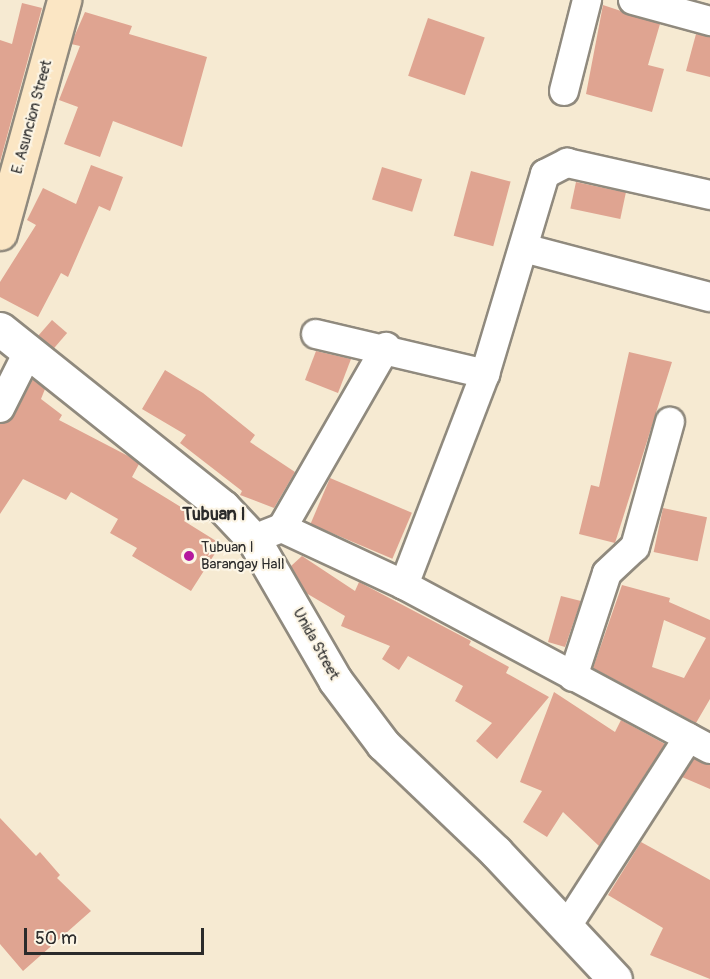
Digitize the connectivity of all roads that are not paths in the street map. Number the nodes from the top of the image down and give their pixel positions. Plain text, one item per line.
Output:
1 (64, 0) edge
2 (587, 0) edge
3 (633, 0) edge
4 (710, 21) edge
5 (564, 91) dead end
6 (710, 195) edge
7 (0, 233) edge
8 (524, 248) junction
9 (710, 297) edge
10 (0, 329) edge
11 (316, 334) dead end
12 (386, 347) junction
13 (28, 352) junction
14 (485, 374) junction
15 (0, 408) edge
16 (670, 422) dead end
17 (268, 534) junction
18 (404, 585) junction
19 (573, 677) junction
20 (699, 743) edge
21 (567, 926) junction
22 (615, 979) edge

1 - 7 main road, E. Asuncion Street
2 - 5 street
3 - 4 street
6 - 8 street
8 - 9 street
8 - 14 street
10 - 13 street, Unida Street
11 - 12 street
12 - 14 street
12 - 17 street
13 - 15 street
13 - 17 street, Unida Street
14 - 18 street
16 - 19 street
17 - 18 street
17 - 21 street, Unida Street
18 - 19 street
19 - 20 street
20 - 21 street
21 - 22 street, Unida Street

